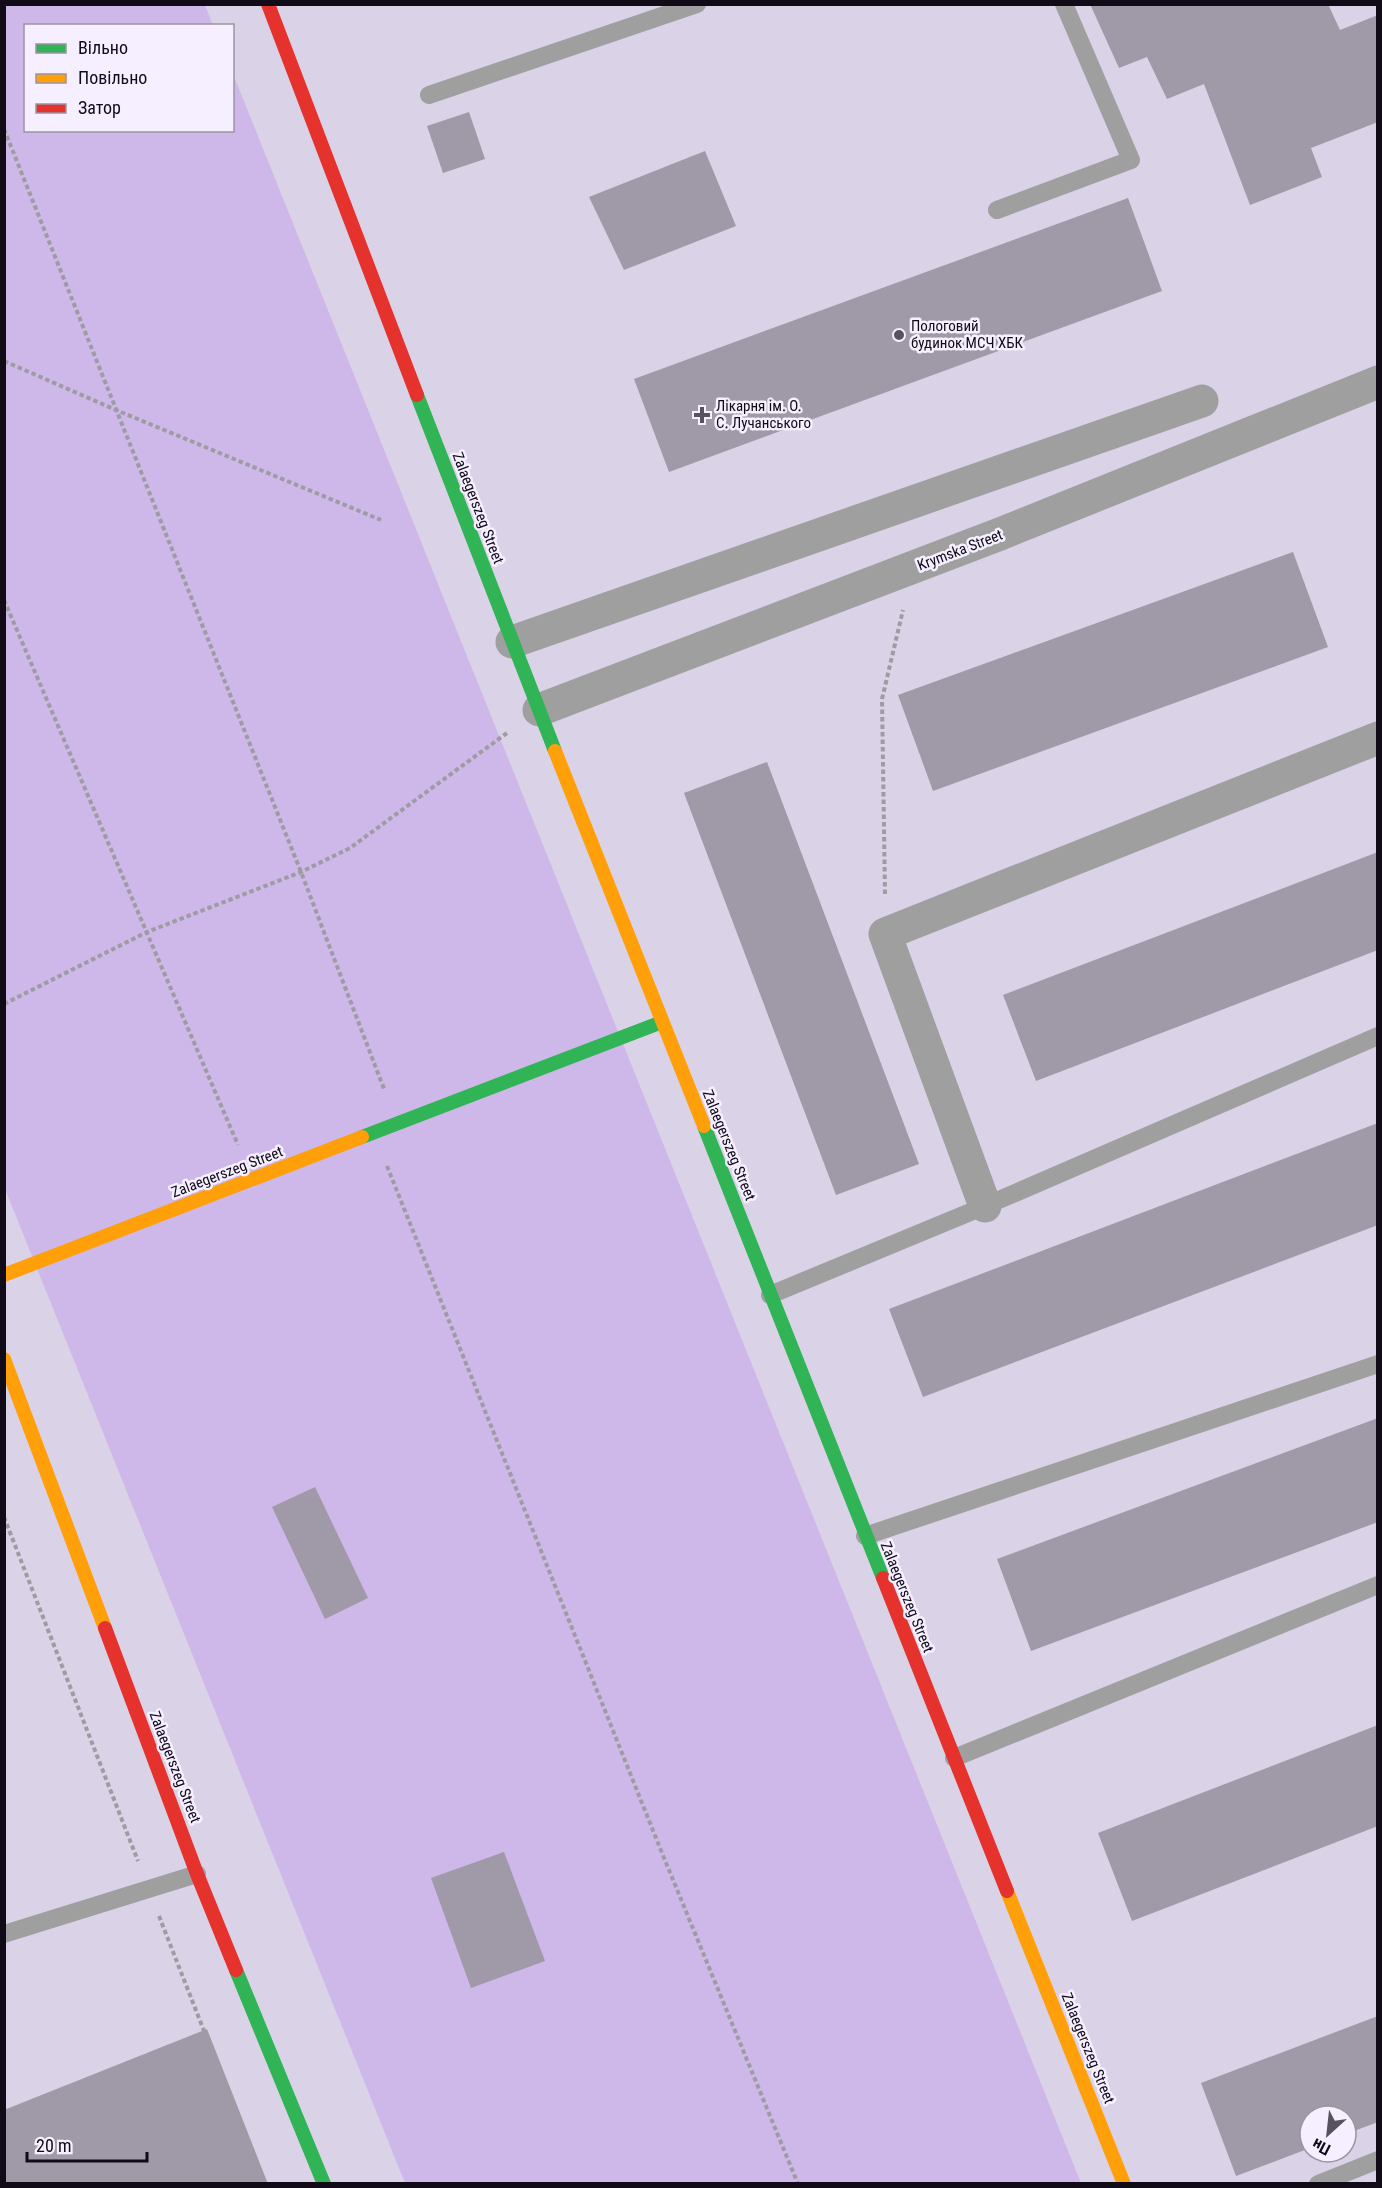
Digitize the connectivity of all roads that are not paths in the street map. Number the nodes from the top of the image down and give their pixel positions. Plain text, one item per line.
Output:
1 (268, 4) edge
2 (696, 4) edge
3 (1064, 4) edge
4 (429, 95) dead end
5 (997, 210) dead end
6 (1377, 382) edge
7 (1202, 401) dead end
8 (512, 642) junction
9 (539, 710) junction
10 (1377, 738) edge
11 (662, 1022) junction
12 (1377, 1036) edge
13 (985, 1206) junction
14 (4, 1275) edge
15 (770, 1295) junction
16 (4, 1359) edge
17 (1377, 1364) edge
18 (866, 1536) junction
19 (1377, 1585) edge
20 (954, 1758) junction
21 (197, 1874) junction
22 (4, 1934) edge
23 (1377, 2160) edge
24 (324, 2184) edge
25 (1124, 2184) edge
26 (1318, 2184) edge

1 - 8 main road, Zalaegerszeg Street
2 - 4 lane
3 - 5 lane
6 - 9 street, Krymska Street
7 - 8 street
8 - 9 main road, Zalaegerszeg Street
9 - 11 main road, Zalaegerszeg Street
10 - 13 street
11 - 14 main road, Zalaegerszeg Street
11 - 15 main road, Zalaegerszeg Street
12 - 13 lane
13 - 15 lane
15 - 18 main road, Zalaegerszeg Street
16 - 21 main road, Zalaegerszeg Street
17 - 18 lane
18 - 20 main road, Zalaegerszeg Street
19 - 20 lane
20 - 25 main road, Zalaegerszeg Street
21 - 22 lane
21 - 24 main road, Zalaegerszeg Street
23 - 26 lane

